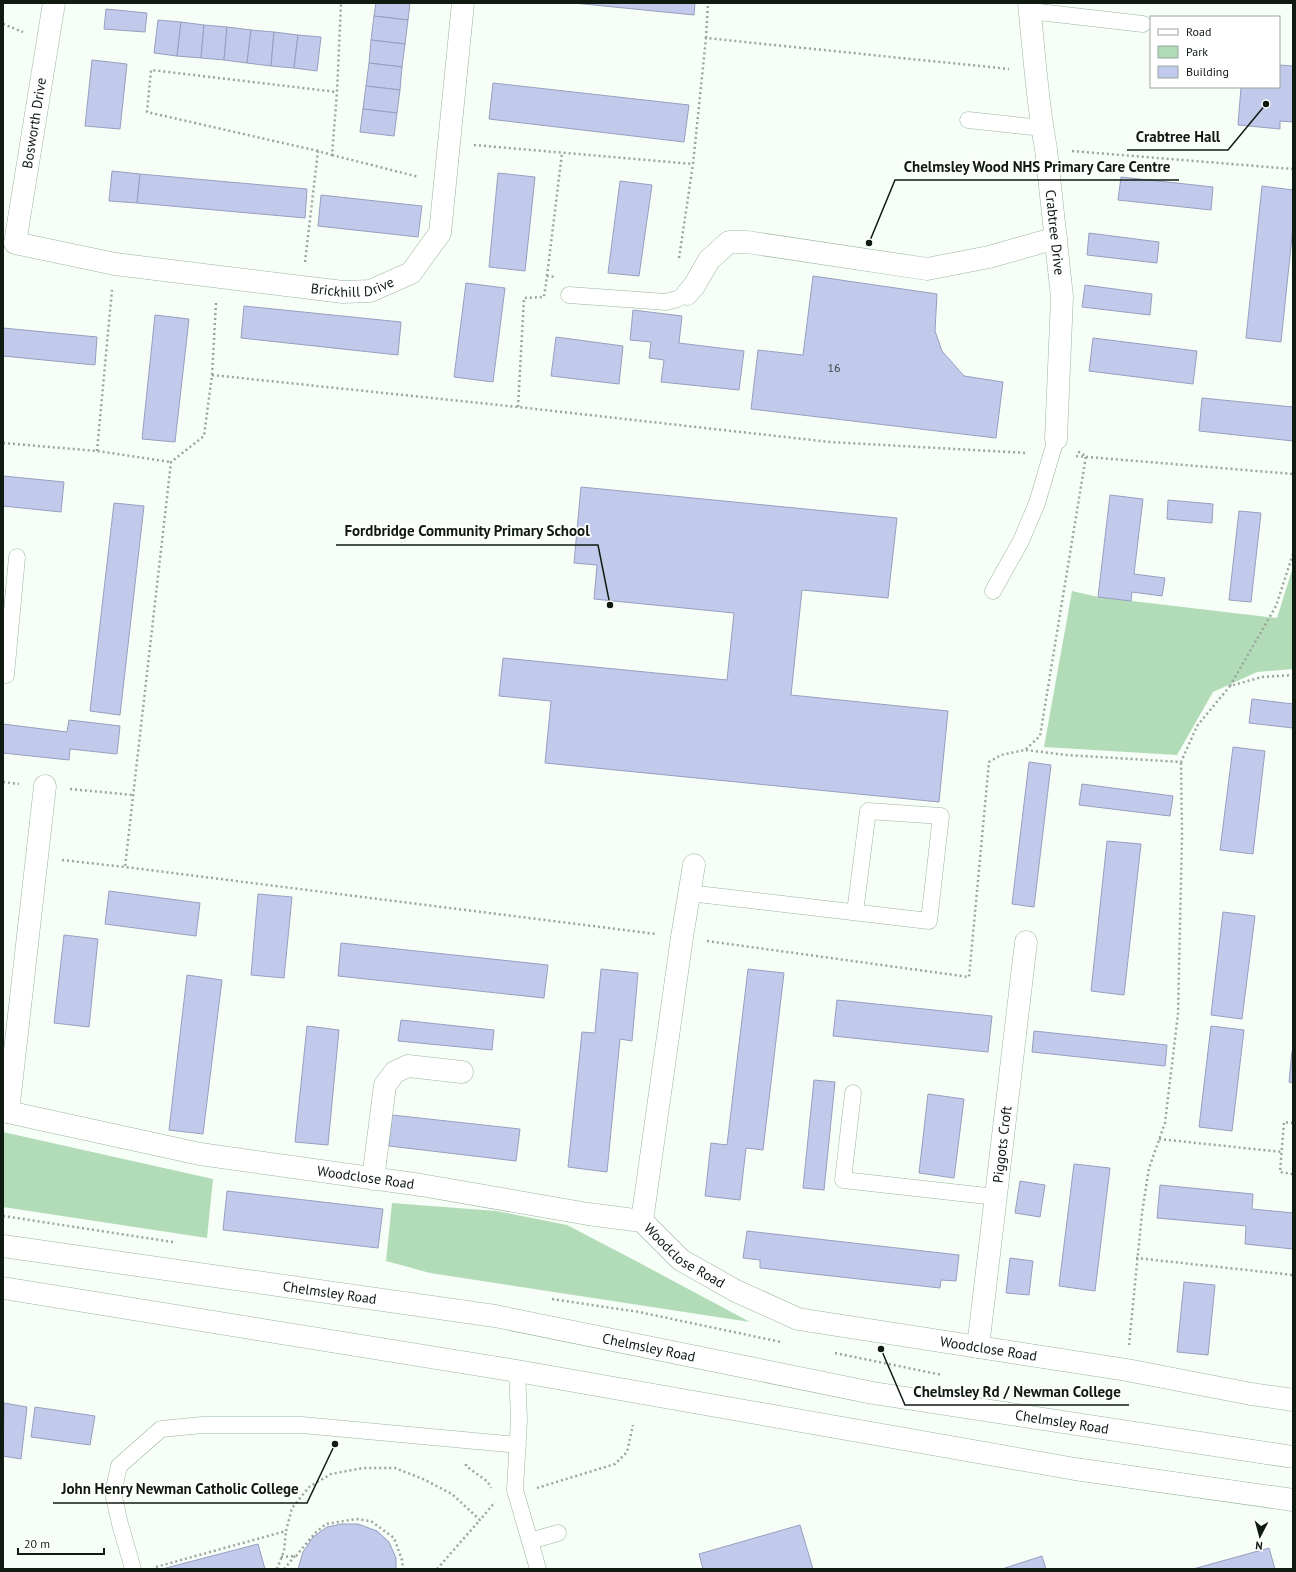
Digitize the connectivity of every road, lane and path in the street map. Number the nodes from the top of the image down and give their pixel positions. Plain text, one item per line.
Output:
1 (54, 3) edge
2 (341, 3) edge
3 (463, 3) edge
4 (708, 3) edge
5 (1030, 7) edge
6 (1143, 24) dead end
7 (706, 38) junction
8 (1035, 72) junction
9 (337, 92) junction
10 (968, 120) dead end
11 (1042, 128) junction
12 (449, 142) junction
13 (1046, 149) junction
14 (318, 151) junction
15 (562, 154) junction
16 (332, 155) junction
17 (1293, 169) edge
18 (445, 183) junction
19 (1056, 238) junction
20 (15, 243) joint
21 (115, 264) junction
22 (547, 276) dead end
23 (217, 278) junction
24 (302, 288) junction
25 (687, 294) joint
26 (569, 295) dead end
27 (212, 375) junction
28 (3, 443) edge
29 (1053, 447) junction
30 (97, 451) junction
31 (1086, 456) junction
32 (171, 462) junction
33 (1293, 474) edge
34 (1293, 554) edge
35 (17, 557) dead end
36 (993, 591) dead end
37 (3, 675) edge
38 (1293, 675) edge
39 (1230, 686) junction
40 (1025, 750) junction
41 (1181, 762) junction
42 (46, 786) dead end
43 (38, 857) junction
44 (694, 865) dead end
45 (125, 867) junction
46 (690, 893) junction
47 (855, 912) junction
48 (682, 937) junction
49 (1026, 942) dead end
50 (462, 1072) dead end
51 (853, 1093) dead end
52 (5, 1112) edge
53 (1293, 1123) edge
54 (1159, 1139) junction
55 (1282, 1152) junction
56 (1293, 1174) edge
57 (373, 1178) junction
58 (996, 1197) junction
59 (642, 1221) junction
60 (3, 1246) edge
61 (1136, 1258) junction
62 (1293, 1275) edge
63 (3, 1288) edge
64 (978, 1347) junction
65 (1127, 1370) junction
66 (517, 1371) junction
67 (1293, 1400) edge
68 (633, 1425) dead end
69 (518, 1445) junction
70 (1293, 1457) edge
71 (516, 1494) junction
72 (1293, 1500) edge
73 (480, 1520) junction
74 (286, 1531) junction
75 (558, 1533) dead end
76 (530, 1542) junction
77 (296, 1556) junction
78 (281, 1557) junction
79 (156, 1567) dead end
80 (133, 1569) edge
81 (277, 1569) edge
82 (284, 1569) edge
83 (403, 1569) edge
84 (437, 1569) edge
85 (538, 1569) edge

1 - 20 street, Bosworth Drive
2 - 9 path
3 - 12 street, Brickhill Drive
4 - 7 path
5 - 6 lane
5 - 8 street, Crabtree Drive
7 - 8 path
7 - 15 path
8 - 11 street, Crabtree Drive
9 - 14 path
9 - 16 path
10 - 11 lane
11 - 13 street, Crabtree Drive
12 - 15 path
12 - 18 street, Brickhill Drive
13 - 17 path
13 - 19 street, Crabtree Drive
14 - 16 path
14 - 24 path
15 - 22 path
16 - 18 path
18 - 24 street, Brickhill Drive
19 - 25 street
19 - 29 street, Crabtree Drive
20 - 21 street, Brickhill Drive
21 - 23 street, Brickhill Drive
21 - 30 path
23 - 24 street, Brickhill Drive
23 - 27 path
25 - 26 lane
27 - 29 path
27 - 32 path
28 - 30 path
29 - 31 path
29 - 31 path
29 - 36 lane
30 - 32 path
31 - 33 path
31 - 40 path
32 - 45 path
34 - 39 path
35 - 37 lane
38 - 39 path
39 - 41 path
40 - 41 path
40 - 48 path
41 - 54 path
42 - 43 street
43 - 45 path
43 - 52 street
44 - 46 street
45 - 48 path
46 - 47 lane
46 - 48 street
47 - 47 lane
48 - 59 street
49 - 58 street, Piggots Croft
50 - 57 street
51 - 58 lane
52 - 57 street, Woodclose Road
53 - 55 path
54 - 55 path
54 - 61 path
55 - 56 path
57 - 59 street, Woodclose Road
58 - 64 street, Piggots Croft
59 - 64 street, Woodclose Road
60 - 70 street, Chelmsley Road
61 - 62 path
61 - 65 path
63 - 66 street
64 - 65 street, Woodclose Road
65 - 67 street, Woodclose Road
66 - 69 lane
66 - 72 street
68 - 71 path
69 - 71 lane
69 - 80 lane
71 - 73 path
71 - 76 lane
73 - 74 path
73 - 84 path
74 - 78 path
74 - 79 path
75 - 76 lane
76 - 85 lane
77 - 78 path
77 - 82 path
77 - 83 path
78 - 81 path

